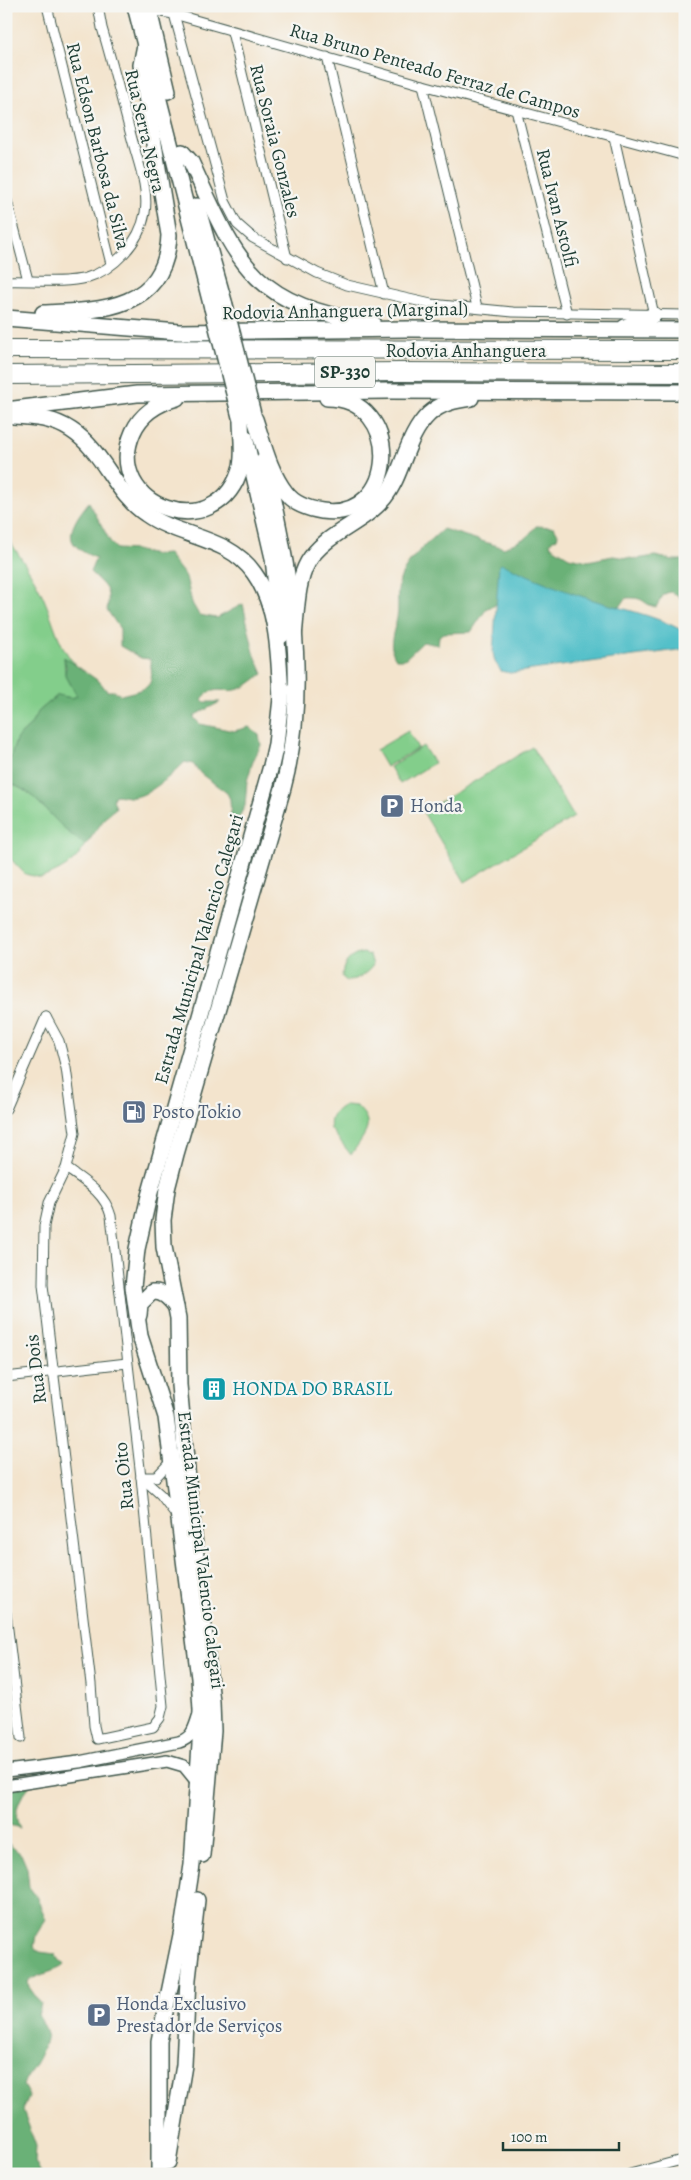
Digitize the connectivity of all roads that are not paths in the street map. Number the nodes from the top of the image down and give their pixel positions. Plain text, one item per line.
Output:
1 (47, 6) edge
2 (98, 6) edge
3 (144, 7) edge
4 (174, 14) junction
5 (232, 32) junction
6 (145, 45) junction
7 (327, 57) junction
8 (423, 85) junction
9 (516, 110) junction
10 (614, 137) junction
11 (182, 152) junction
12 (685, 156) edge
13 (6, 197) edge
14 (287, 258) junction
15 (111, 264) junction
16 (28, 280) junction
17 (6, 281) edge
18 (384, 294) junction
19 (219, 306) junction
20 (477, 307) junction
21 (567, 314) junction
22 (685, 314) edge
23 (654, 315) junction
24 (6, 317) edge
25 (408, 329) junction
26 (621, 330) junction
27 (685, 330) edge
28 (6, 349) edge
29 (685, 350) edge
30 (685, 373) edge
31 (6, 376) edge
32 (274, 392) junction
33 (513, 392) junction
34 (685, 392) edge
35 (213, 393) junction
36 (6, 410) edge
37 (6, 416) edge
38 (247, 417) junction
39 (294, 636) junction
40 (281, 701) junction
41 (6, 1109) edge
42 (66, 1168) junction
43 (176, 1306) junction
44 (138, 1321) junction
45 (127, 1363) junction
46 (52, 1372) junction
47 (6, 1377) edge
48 (172, 1460) junction
49 (140, 1477) junction
50 (179, 1519) junction
51 (6, 1612) edge
52 (201, 1710) junction
53 (94, 1726) joint
54 (21, 1738) dead end
55 (6, 1771) edge
56 (196, 1782) junction
57 (6, 1786) edge
58 (159, 2041) junction
59 (186, 2043) junction
60 (685, 2159) edge
61 (643, 2172) edge
62 (159, 2174) edge
63 (167, 2174) edge
64 (630, 2174) edge

1 - 15 street, Rua Edson Barbosa da Silva
2 - 15 street, Rua Serra Negra
3 - 4 street, Rua Bruno Penteado Ferraz de Campos
3 - 6 main road
3 - 11 main road
4 - 5 street, Rua Bruno Penteado Ferraz de Campos
4 - 14 street
5 - 7 street, Rua Bruno Penteado Ferraz de Campos
5 - 14 street, Rua Soraia Gonzales
6 - 19 main road
6 - 24 main road
7 - 8 street, Rua Bruno Penteado Ferraz de Campos
7 - 18 street
8 - 9 street, Rua Bruno Penteado Ferraz de Campos
8 - 20 street
9 - 10 street, Rua Bruno Penteado Ferraz de Campos
9 - 21 street, Rua Ivan Astolfi
10 - 12 street, Rua Bruno Penteado Ferraz de Campos
10 - 23 street
11 - 19 main road
11 - 25 main road
13 - 16 street
14 - 18 street
15 - 16 street, Rua Serra Negra
16 - 17 street, Rua Serra Negra
18 - 20 street
19 - 38 main road, bridge
20 - 21 street
21 - 23 street
22 - 23 street
23 - 26 main road
24 - 25 main road, Rodovia Anhanguera (Marginal)
25 - 26 main road, Rodovia Anhanguera (Marginal)
26 - 27 main road, Rodovia Anhanguera (Marginal)
28 - 29 highway, Rodovia Anhanguera / SP-330
30 - 31 highway, Rodovia Anhanguera / SP-330
32 - 33 main road
32 - 35 main road
32 - 38 main road
33 - 34 main road
33 - 39 main road
35 - 36 main road
35 - 38 main road
37 - 40 main road
38 - 39 main road, Estrada Municipal Valencio Calegari
38 - 40 main road, Estrada Municipal Valencio Calegari
39 - 43 main road, Estrada Municipal Valencio Calegari
40 - 44 main road, Estrada Municipal Valencio Calegari
41 - 42 street, Rua Dois
42 - 45 street, Rua Oito
42 - 46 street, Rua Dois
43 - 44 main road
43 - 59 main road, Estrada Municipal Valencio Calegari
44 - 48 main road, Estrada Municipal Valencio Calegari
45 - 46 street
45 - 49 street, Rua Oito
46 - 47 street
46 - 53 street, Rua Dois
48 - 49 street
48 - 50 main road, Estrada Municipal Valencio Calegari
49 - 50 street
49 - 53 street, Rua Oito
50 - 52 main road, Estrada Municipal Valencio Calegari
51 - 54 street
52 - 55 street
52 - 56 main road, Estrada Municipal Valencio Calegari
56 - 57 street
56 - 58 main road, Estrada Municipal Valencio Calegari
58 - 59 main road
58 - 62 main road, Estrada Municipal Valencio Calegari
59 - 63 main road, Estrada Municipal Valencio Calegari
60 - 61 street
61 - 64 street

